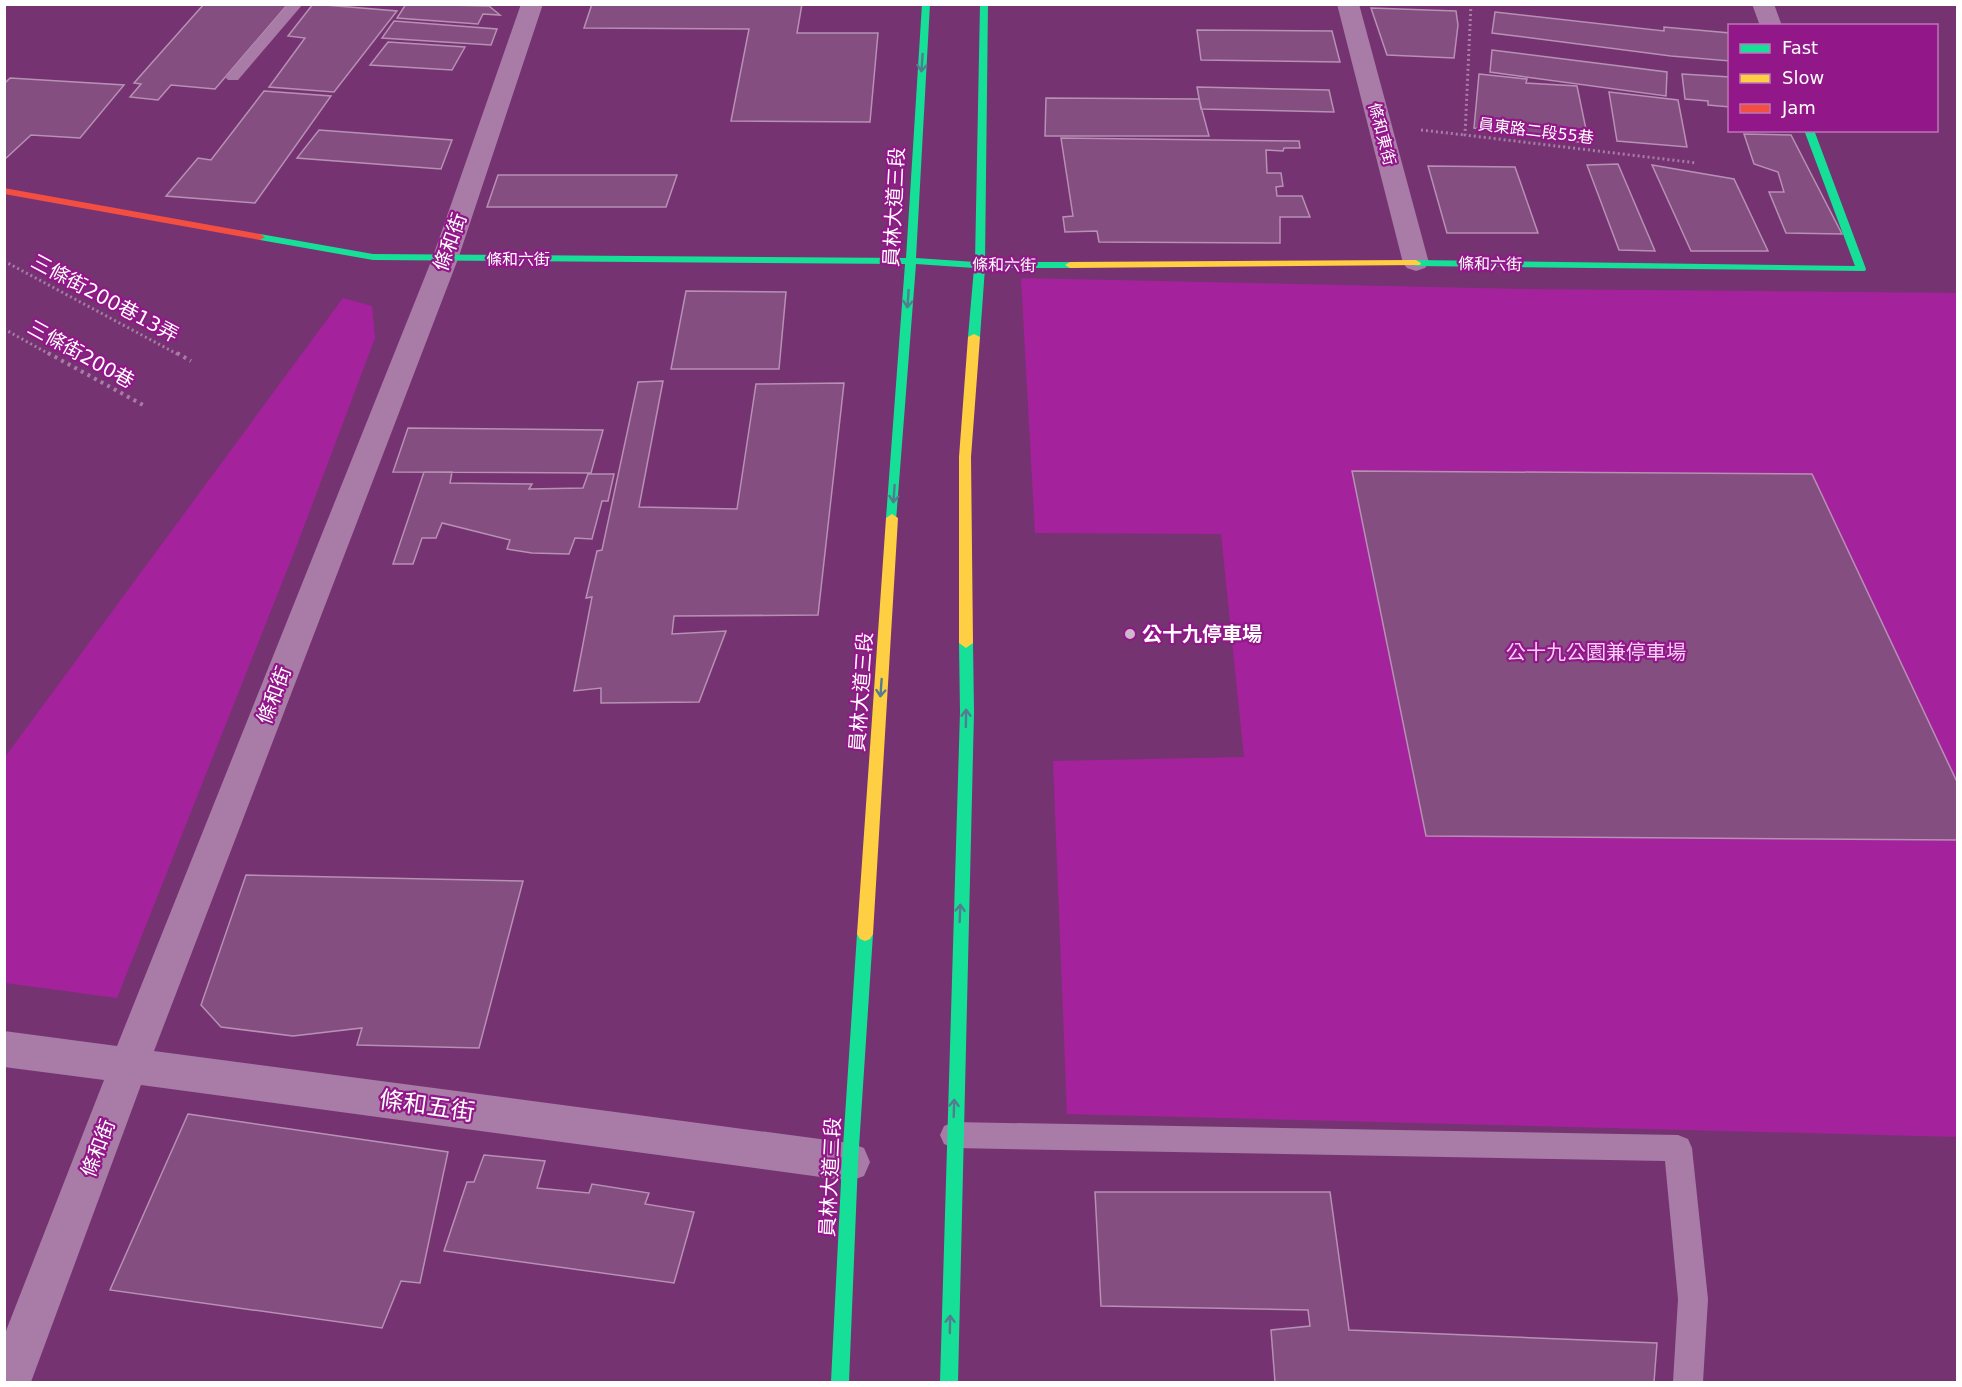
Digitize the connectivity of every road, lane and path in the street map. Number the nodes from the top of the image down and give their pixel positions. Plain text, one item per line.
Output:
1 (296, 4) edge
2 (532, 4) edge
3 (926, 4) edge
4 (984, 4) edge
5 (1348, 4) edge
6 (1471, 4) edge
7 (1763, 4) edge
8 (1770, 24) edge
9 (233, 77) dead end
10 (1810, 132) edge
11 (1697, 162) dead end
12 (4, 191) edge
13 (445, 259) junction
14 (4, 261) edge
15 (911, 261) junction
16 (1416, 263) junction
17 (981, 266) junction
18 (4, 328) edge
19 (191, 361) dead end
20 (143, 405) dead end
21 (4, 1049) edge
22 (129, 1065) junction
23 (954, 1135) junction
24 (850, 1162) junction
25 (9, 1383) edge
26 (840, 1383) edge
27 (949, 1383) edge
28 (1688, 1383) edge

1 - 9 lane
2 - 13 street, 條和街
3 -> 15 street, 員林大道三段
4 - 17 street
5 - 16 street, 條和東街
6 - 11 path, 員東路二段55巷
7 - 8 street
10 - 16 street, 條和六街
12 - 13 street, 條和六街
13 - 15 street, 條和六街
13 - 22 street, 條和街
14 - 19 path, 三條街200巷13弄
15 - 17 street, 條和六街
15 -> 24 street, 員林大道三段
16 - 17 street, 條和六街
23 -> 17 street
18 - 20 path, 三條街200巷
21 - 22 street, 條和五街
22 - 24 street, 條和五街
22 - 25 street, 條和街
27 -> 23 street
23 - 28 lane
24 - 26 street, 員林大道三段

